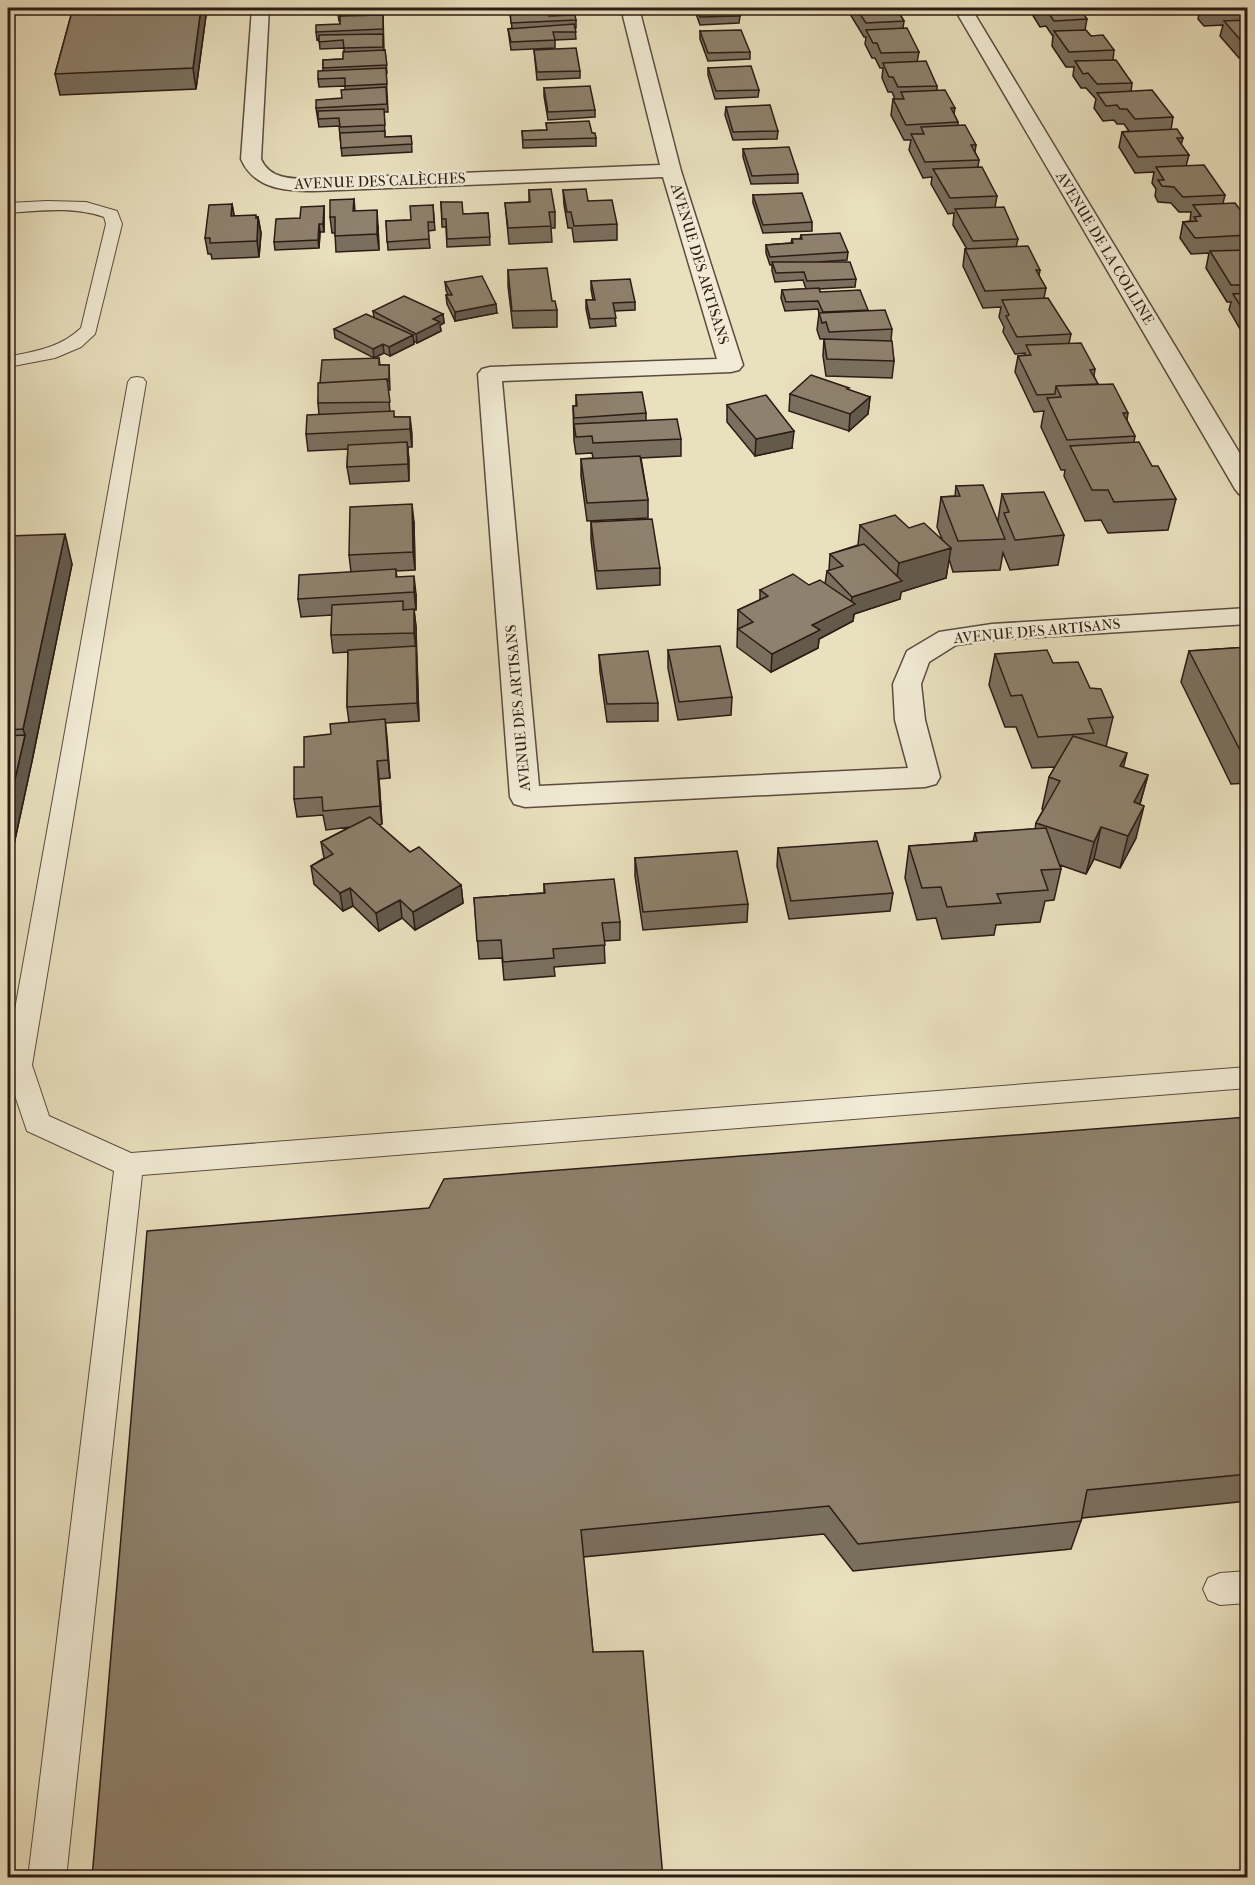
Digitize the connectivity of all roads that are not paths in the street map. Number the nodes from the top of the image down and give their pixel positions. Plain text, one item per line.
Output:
1 (260, 8) edge
2 (630, 8) edge
3 (962, 8) edge
4 (671, 171) junction
5 (8, 208) edge
6 (8, 362) edge
7 (137, 382) dead end
8 (1248, 489) edge
9 (1248, 616) edge
10 (1248, 1077) edge
11 (129, 1165) junction
12 (47, 1878) edge

1 - 4 street, AVENUE DES CALÈCHES
2 - 4 street, AVENUE DES ARTISANS
3 - 8 street, AVENUE DE LA COLLINE
4 - 9 street, AVENUE DES ARTISANS
5 - 6 lane
7 - 11 lane
10 - 11 lane
11 - 12 lane

